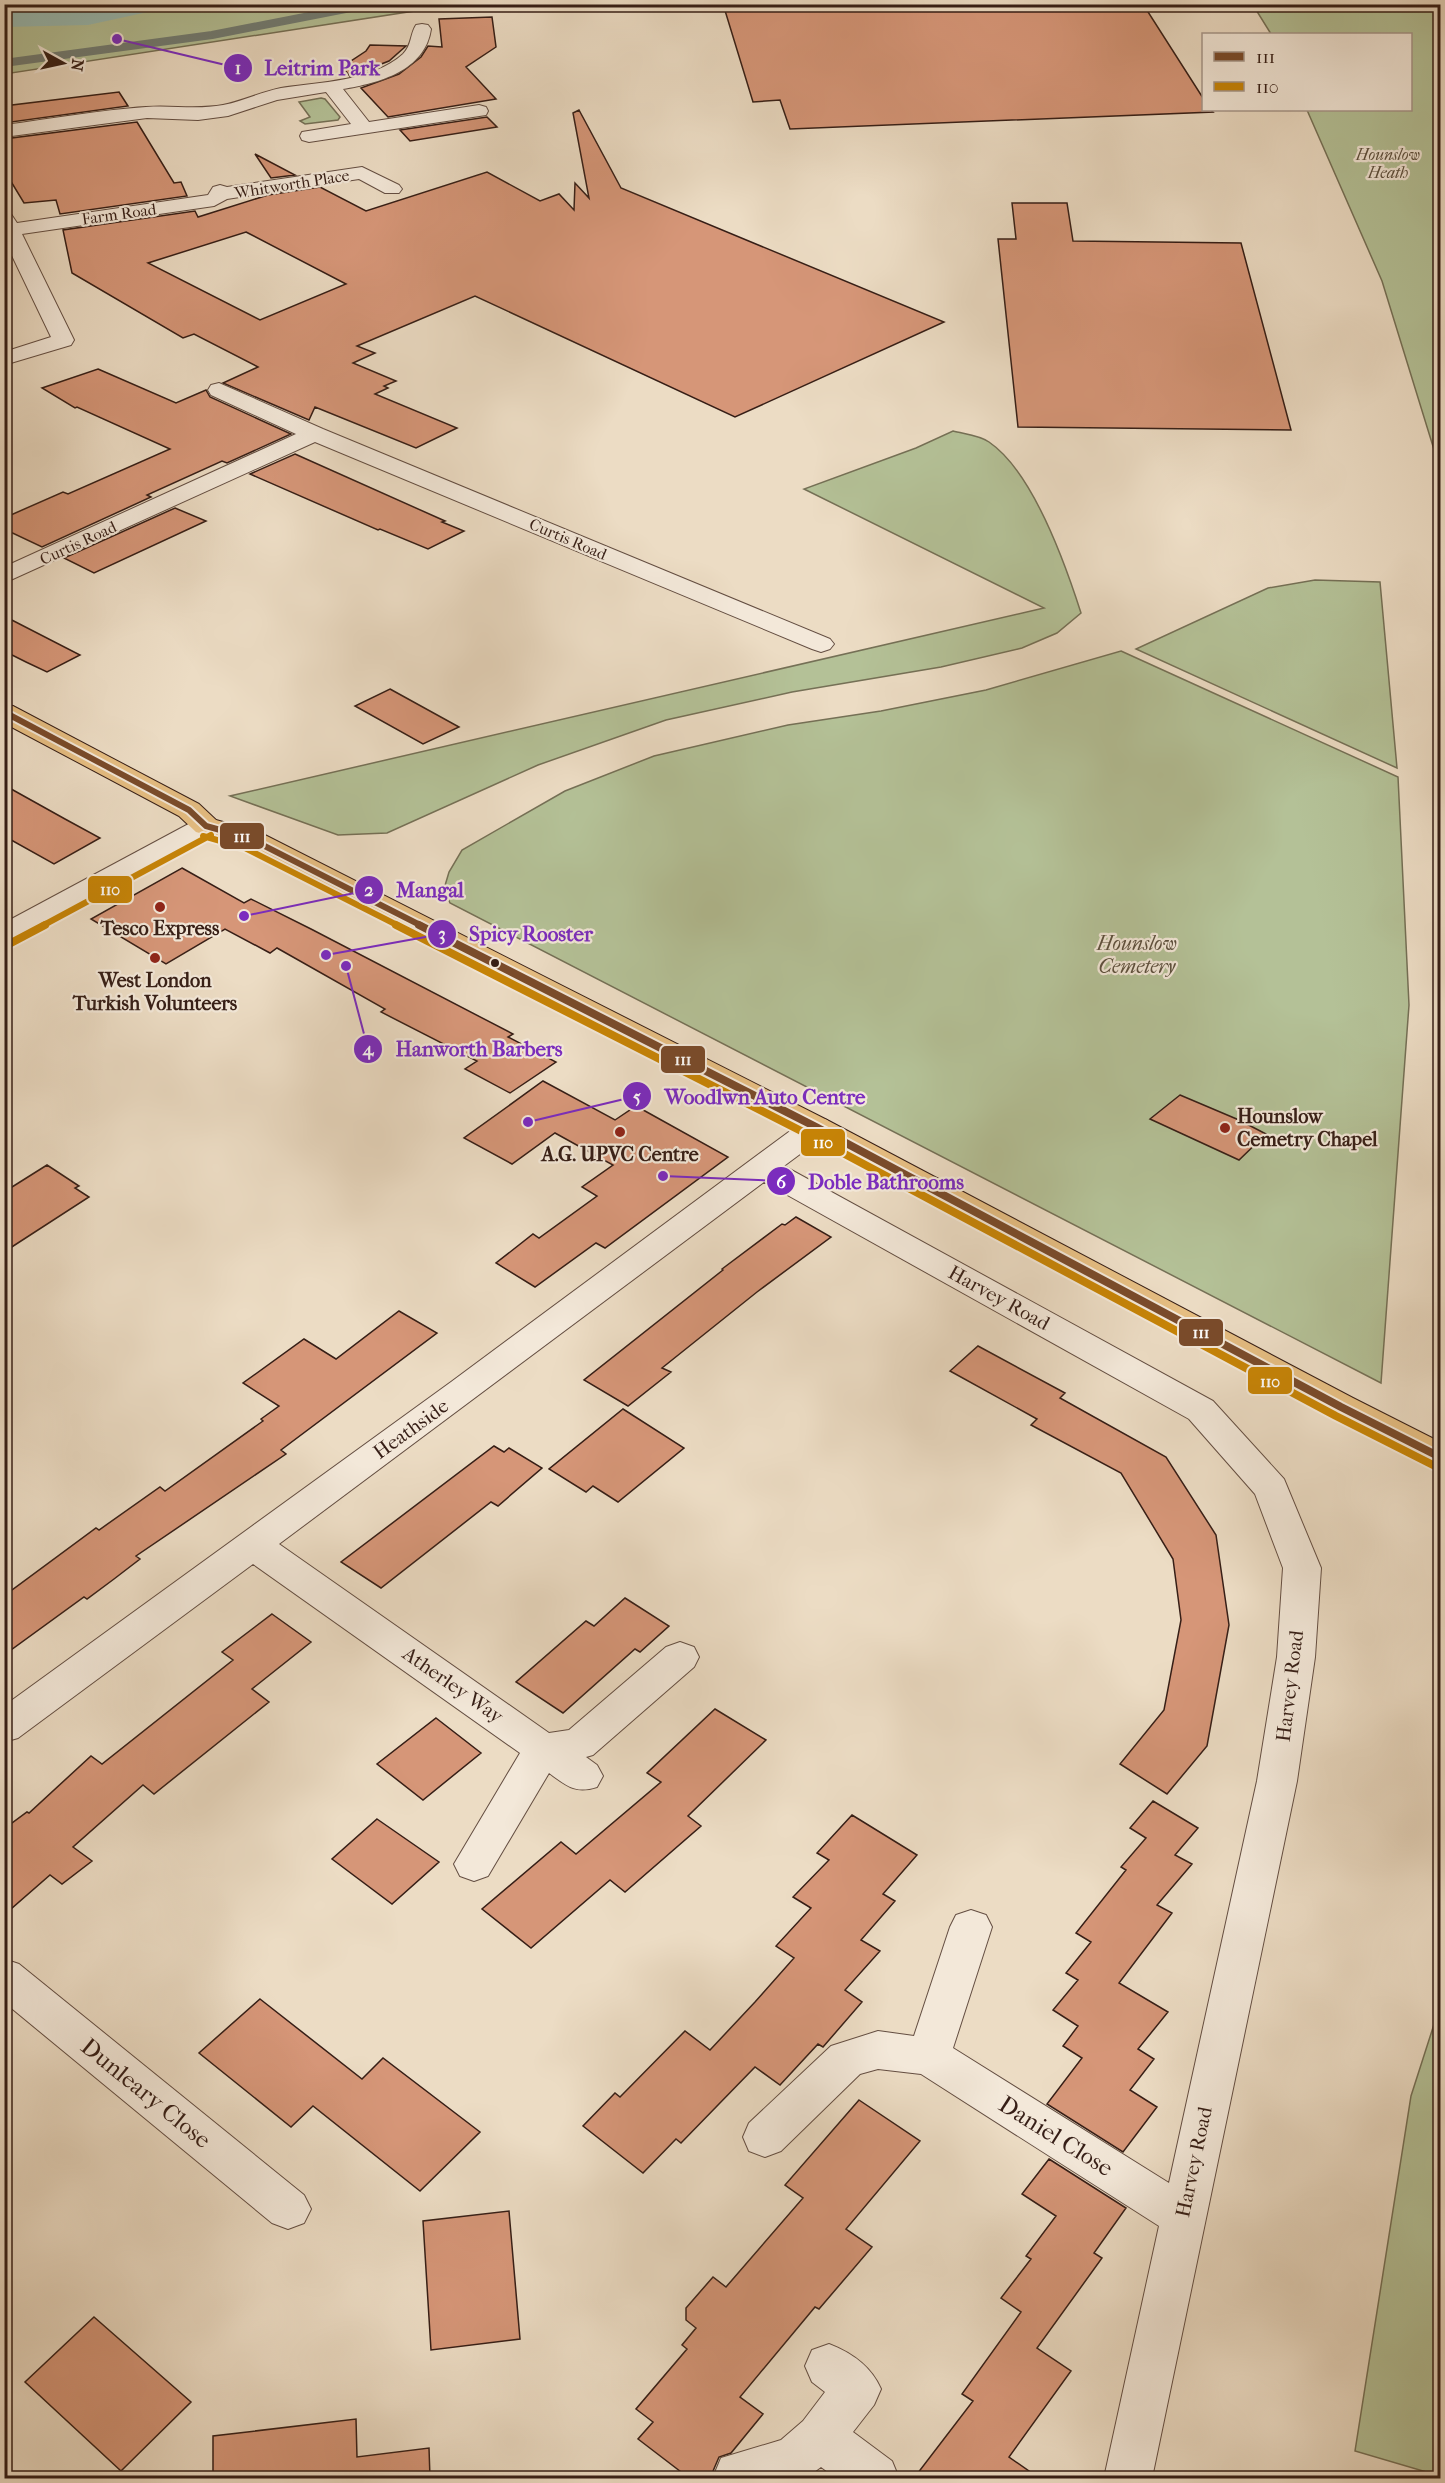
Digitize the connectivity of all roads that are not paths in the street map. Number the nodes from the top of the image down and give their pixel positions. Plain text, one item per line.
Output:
1 (422, 29) dead end
2 (331, 86) junction
3 (479, 111) dead end
4 (364, 128) junction
5 (4, 131) edge
6 (309, 136) dead end
7 (392, 166) dead end
8 (362, 173) junction
9 (392, 189) dead end
10 (220, 193) joint
11 (8, 224) edge
12 (4, 359) edge
13 (219, 390) dead end
14 (315, 434) junction
15 (4, 576) edge
16 (821, 644) dead end
17 (4, 712) edge
18 (206, 826) junction
19 (4, 935) edge
20 (816, 1127) junction
21 (763, 1168) junction
22 (1440, 1456) edge
23 (252, 1544) junction
24 (680, 1657) dead end
25 (4, 1727) edge
26 (543, 1749) junction
27 (583, 1776) dead end
28 (474, 1864) dead end
29 (971, 1927) dead end
30 (4, 1977) edge
31 (929, 2056) junction
32 (765, 2137) dead end
33 (288, 2209) dead end
34 (1182, 2216) junction
35 (829, 2367) dead end
36 (820, 2437) junction
37 (738, 2475) dead end
38 (875, 2478) edge
39 (1128, 2478) edge

1 - 2 street
2 - 4 street
2 - 5 street
3 - 4 street
4 - 6 street
7 - 8 street, Whitworth Place
8 - 9 street, Whitworth Place
8 - 10 street, Whitworth Place
10 - 11 street, Farm Road
11 - 12 street, Farm Road
13 - 14 street, Curtis Road
14 - 15 street, Curtis Road
14 - 16 street, Curtis Road
17 - 18 main road
18 - 19 street
18 - 20 main road
20 - 21 street, Heathside
20 - 22 main road
21 - 23 street, Heathside
21 - 34 street, Harvey Road
23 - 25 street, Heathside
23 - 26 street, Atherley Way
24 - 26 street
26 - 27 street, Atherley Way
26 - 28 street
29 - 31 street
30 - 33 street, Dunleary Close
31 - 32 street, Daniel Close
31 - 34 street, Daniel Close
34 - 39 street, Harvey Road
35 - 36 street
36 - 37 street
36 - 38 street

